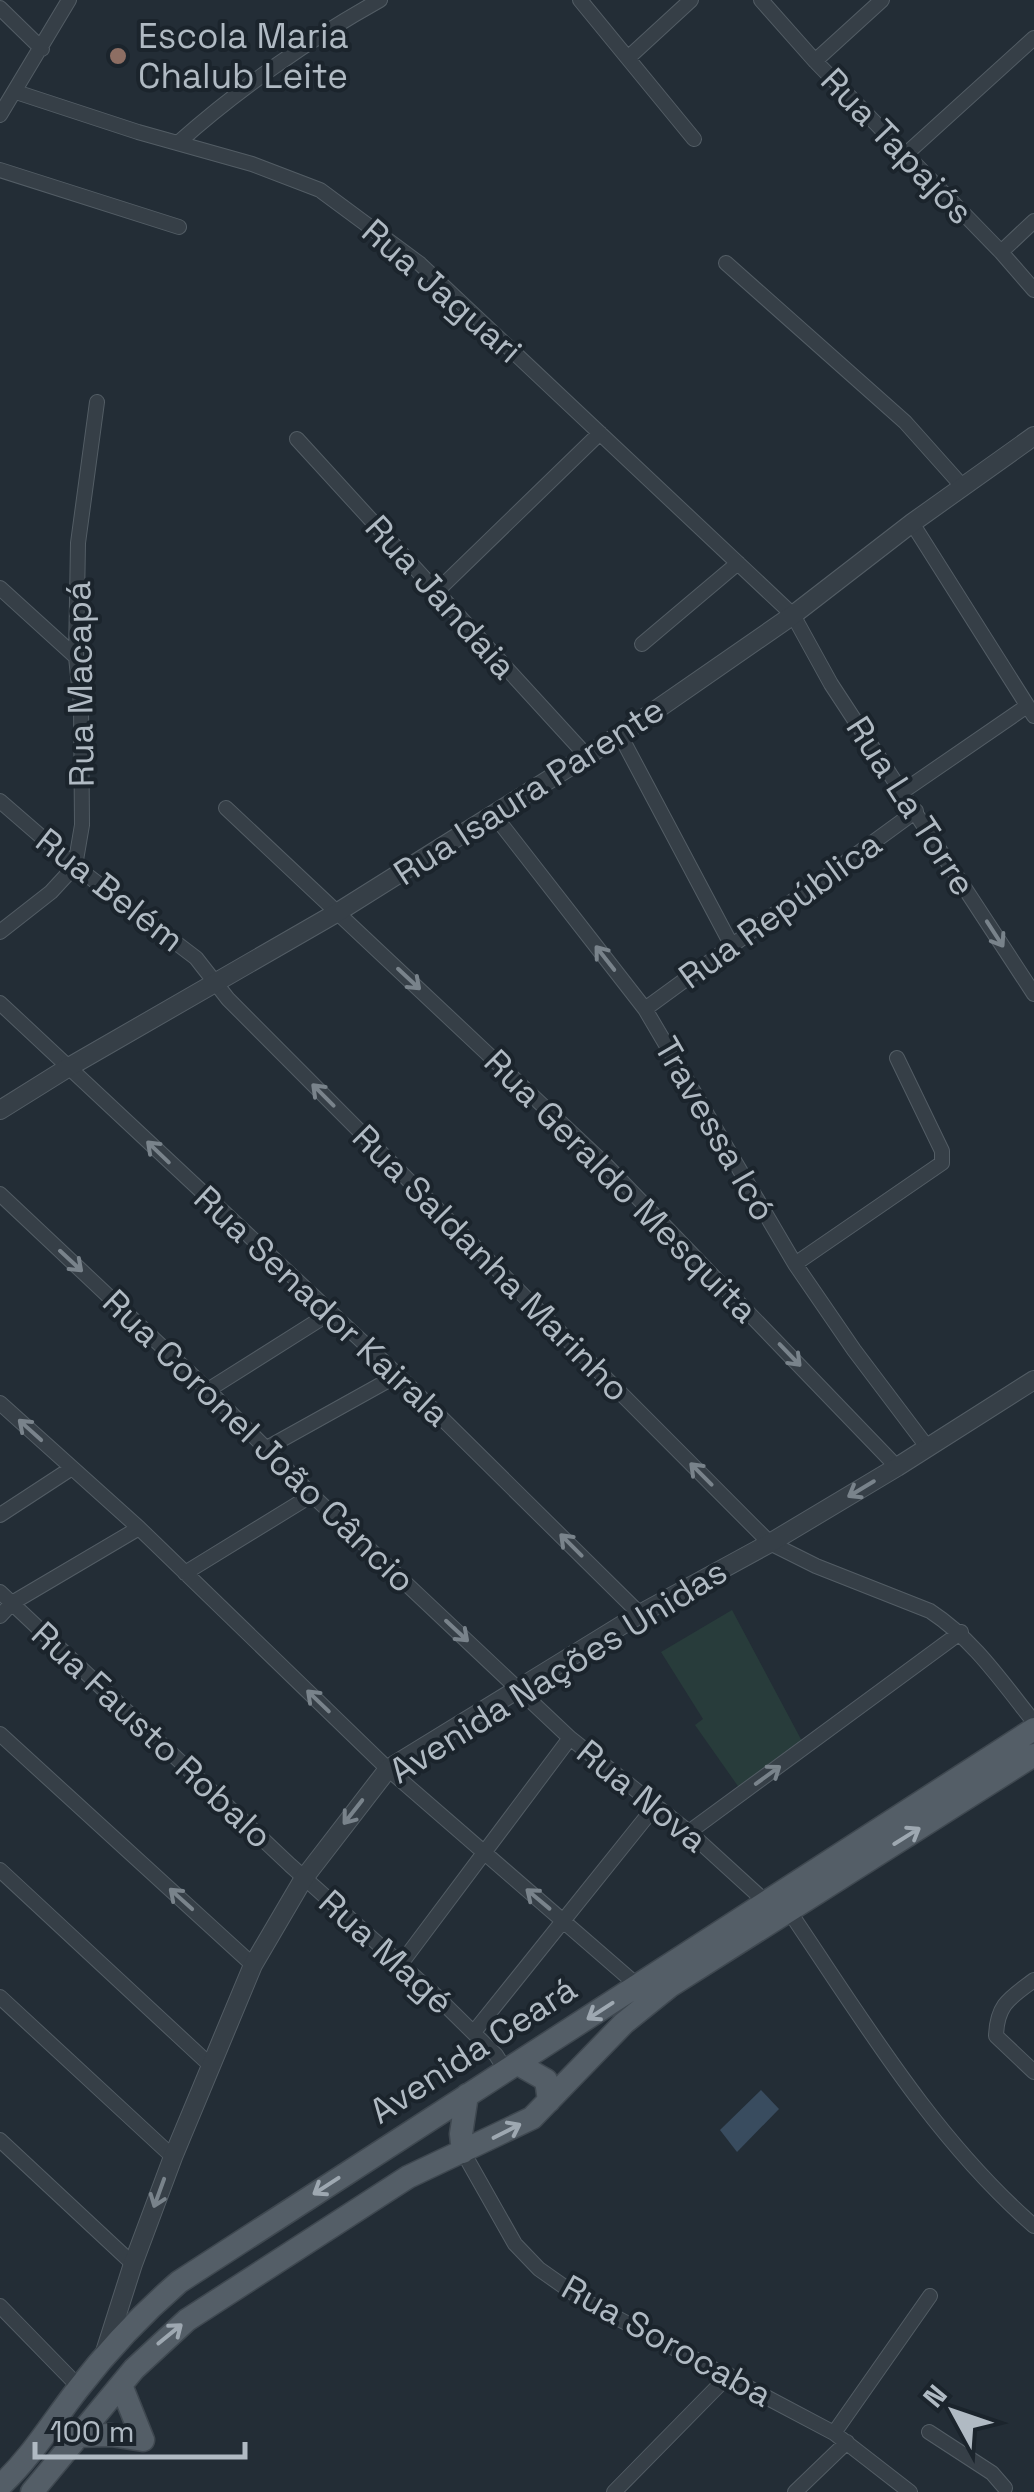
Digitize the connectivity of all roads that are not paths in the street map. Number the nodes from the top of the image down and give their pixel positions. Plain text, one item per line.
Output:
1 (69, 0) edge
2 (344, 0) edge
3 (380, 0) edge
4 (580, 0) edge
5 (691, 0) edge
6 (761, 0) edge
7 (882, 0) edge
8 (0, 8) edge
9 (347, 18) junction
10 (1034, 38) edge
11 (42, 48) junction
12 (630, 57) junction
13 (815, 62) junction
14 (16, 92) junction
15 (0, 115) edge
16 (694, 138) dead end
17 (178, 143) junction
18 (906, 154) junction
19 (0, 170) edge
20 (1034, 221) edge
21 (180, 227) dead end
22 (1001, 252) junction
23 (726, 263) dead end
24 (1034, 290) edge
25 (98, 402) dead end
26 (600, 433) junction
27 (1034, 436) edge
28 (297, 439) dead end
29 (964, 487) junction
30 (912, 523) junction
31 (738, 563) junction
32 (0, 588) edge
33 (434, 592) junction
34 (792, 615) junction
35 (642, 644) dead end
36 (76, 657) junction
37 (1031, 711) edge
38 (620, 735) junction
39 (586, 754) junction
40 (902, 792) junction
41 (0, 801) edge
42 (226, 808) dead end
43 (916, 811) junction
44 (494, 814) junction
45 (75, 866) junction
46 (338, 912) junction
47 (0, 932) edge
48 (732, 946) junction
49 (214, 982) junction
50 (1034, 994) edge
51 (0, 1002) edge
52 (645, 1009) junction
53 (897, 1058) dead end
54 (68, 1067) junction
55 (0, 1110) edge
56 (0, 1194) edge
57 (795, 1264) junction
58 (330, 1313) junction
59 (398, 1375) junction
60 (1033, 1382) edge
61 (208, 1390) junction
62 (0, 1403) edge
63 (265, 1448) junction
64 (928, 1448) junction
65 (897, 1467) junction
66 (72, 1468) junction
67 (312, 1496) junction
68 (0, 1516) edge
69 (138, 1528) junction
70 (770, 1543) junction
71 (185, 1573) junction
72 (0, 1592) edge
73 (12, 1603) junction
74 (640, 1614) junction
75 (0, 1616) edge
76 (961, 1632) junction
77 (518, 1687) junction
78 (1034, 1726) edge
79 (0, 1734) edge
80 (570, 1738) junction
81 (1034, 1755) edge
82 (388, 1769) junction
83 (656, 1805) junction
84 (689, 1832) junction
85 (483, 1853) junction
86 (0, 1870) edge
87 (304, 1878) junction
88 (778, 1907) junction
89 (563, 1920) junction
90 (253, 1964) junction
91 (400, 1965) junction
92 (1034, 1980) edge
93 (638, 1986) junction
94 (0, 1997) edge
95 (474, 2032) junction
96 (210, 2065) junction
97 (512, 2068) junction
98 (1034, 2072) edge
99 (467, 2094) junction
100 (549, 2101) junction
101 (0, 2140) edge
102 (462, 2152) junction
103 (173, 2156) junction
104 (1034, 2226) edge
105 (133, 2264) junction
106 (930, 2296) dead end
107 (0, 2306) edge
108 (104, 2360) junction
109 (729, 2375) junction
110 (120, 2385) junction
111 (79, 2387) junction
112 (103, 2405) junction
113 (930, 2432) dead end
114 (76, 2436) junction
115 (841, 2438) junction
116 (0, 2486) edge
117 (1003, 2491) edge
118 (32, 2492) edge
119 (614, 2492) edge
120 (795, 2492) edge
121 (910, 2492) edge

1 - 11 street
2 - 9 street
3 - 9 street
4 - 12 street
5 - 12 street
6 - 13 street, Rua Tapajós
7 - 13 street
8 - 11 street
9 - 17 street
10 - 18 street
11 - 14 street
12 - 16 street
13 - 18 street, Rua Tapajós
14 - 15 street
14 - 17 street, Rua Jaguari
17 - 26 street, Rua Jaguari
18 - 22 street, Rua Tapajós
19 - 21 street
20 - 22 street
22 - 24 street, Rua Tapajós
23 - 29 street
25 - 36 street, Rua Macapá
26 - 31 street, Rua Jaguari
26 - 33 street
27 - 29 street, Rua Isaura Parente
28 - 33 street, Rua Jandaia
29 - 30 street, Rua Isaura Parente
30 - 34 street, Rua Isaura Parente
30 - 37 street
31 - 34 street, Rua Jaguari
31 - 35 street
32 - 36 street
33 - 39 street, Rua Jandaia
34 - 38 street, Rua Isaura Parente
34 - 40 street, Rua La Torre
36 - 45 street, Rua Macapá
37 - 40 street, Rua República
38 - 39 street, Rua Isaura Parente
38 - 48 street
39 - 44 street, Rua Isaura Parente
40 - 43 street, Rua La Torre
41 - 45 street, Rua Belém
42 - 46 street, Rua Geraldo Mesquita
43 - 48 street, Rua República
43 -> 50 street, Rua La Torre
44 - 46 street, Rua Isaura Parente
52 -> 44 street, Travessa Icó
45 - 47 street
45 - 49 street, Rua Belém
46 - 49 street, Rua Isaura Parente
46 -> 65 street, Rua Geraldo Mesquita
48 - 52 street, Rua República
49 - 54 street, Rua Isaura Parente
70 -> 49 street, Rua Saldanha Marinho
51 - 54 street, Rua Senador Kairala
52 - 57 street, Travessa Icó
53 - 57 street
54 - 55 street, Rua Isaura Parente
58 -> 54 street, Rua Senador Kairala
56 -> 61 street, Rua Coronel João Câncio
57 - 64 street, Travessa Icó
58 - 59 street, Rua Senador Kairala
58 - 61 street
59 - 63 street
74 -> 59 street, Rua Senador Kairala
60 - 64 street, Avenida Nações Unidas
61 - 63 street, Rua Coronel João Câncio
66 -> 62 street
63 - 67 street, Rua Coronel João Câncio
64 - 65 street, Avenida Nações Unidas
65 -> 70 street, Avenida Nações Unidas
66 - 68 street
66 - 69 street
67 - 71 street
67 -> 77 street, Rua Coronel João Câncio
69 - 71 street
69 - 73 street
70 - 74 street, Avenida Nações Unidas
70 - 76 street, Rua Saldanha Marinho
82 -> 71 street
72 - 73 street, Rua Fausto Robalo
73 - 75 street
73 - 87 street, Rua Fausto Robalo
74 - 77 street, Avenida Nações Unidas
76 - 78 street, Rua Saldanha Marinho
84 -> 76 street
77 - 80 street, Rua Nova
77 - 82 street, Avenida Nações Unidas
78 - 88 main road, Avenida Ceará
90 -> 79 street
80 - 83 street, Rua Nova
80 - 85 street
88 -> 81 main road, Avenida Ceará
82 - 85 street
82 -> 87 street, Avenida Nações Unidas
83 - 84 street, Rua Nova
83 - 89 street
84 - 88 street, Rua Nova
89 -> 85 street
85 - 91 street
86 - 96 street
87 - 90 street, Avenida Nações Unidas
87 - 91 street, Rua Magé
88 - 93 main road, Avenida Ceará
88 - 100 main road, Avenida Ceará
88 - 104 street, Rua Nova
89 - 93 street
89 - 95 street
90 - 96 street, Avenida Nações Unidas
91 - 95 street, Rua Magé
92 - 98 street
93 -> 97 main road, Avenida Ceará
94 - 103 street
95 - 97 street, Rua Magé
96 - 103 street, Avenida Nações Unidas
97 - 99 main road, Avenida Ceará
97 - 100 main road
99 - 102 main road
99 -> 108 main road, Avenida Ceará
102 -> 100 main road, Avenida Ceará
101 - 105 street
102 - 109 street, Rua Sorocaba
110 -> 102 main road, Avenida Ceará
103 -> 105 street, Avenida Nações Unidas
105 - 108 street, Avenida Nações Unidas
106 - 115 street
107 - 111 street
108 - 111 main road, Avenida Ceará
108 - 112 main road
109 - 115 street, Rua Sorocaba
109 - 119 street
110 - 112 main road, Avenida Ceará
110 - 114 main road
111 - 116 main road, Avenida Ceará
112 - 114 main road, Avenida Ceará
113 - 117 street
114 - 118 main road, Avenida Ceará
115 - 120 street
115 - 121 street, Rua Sorocaba

